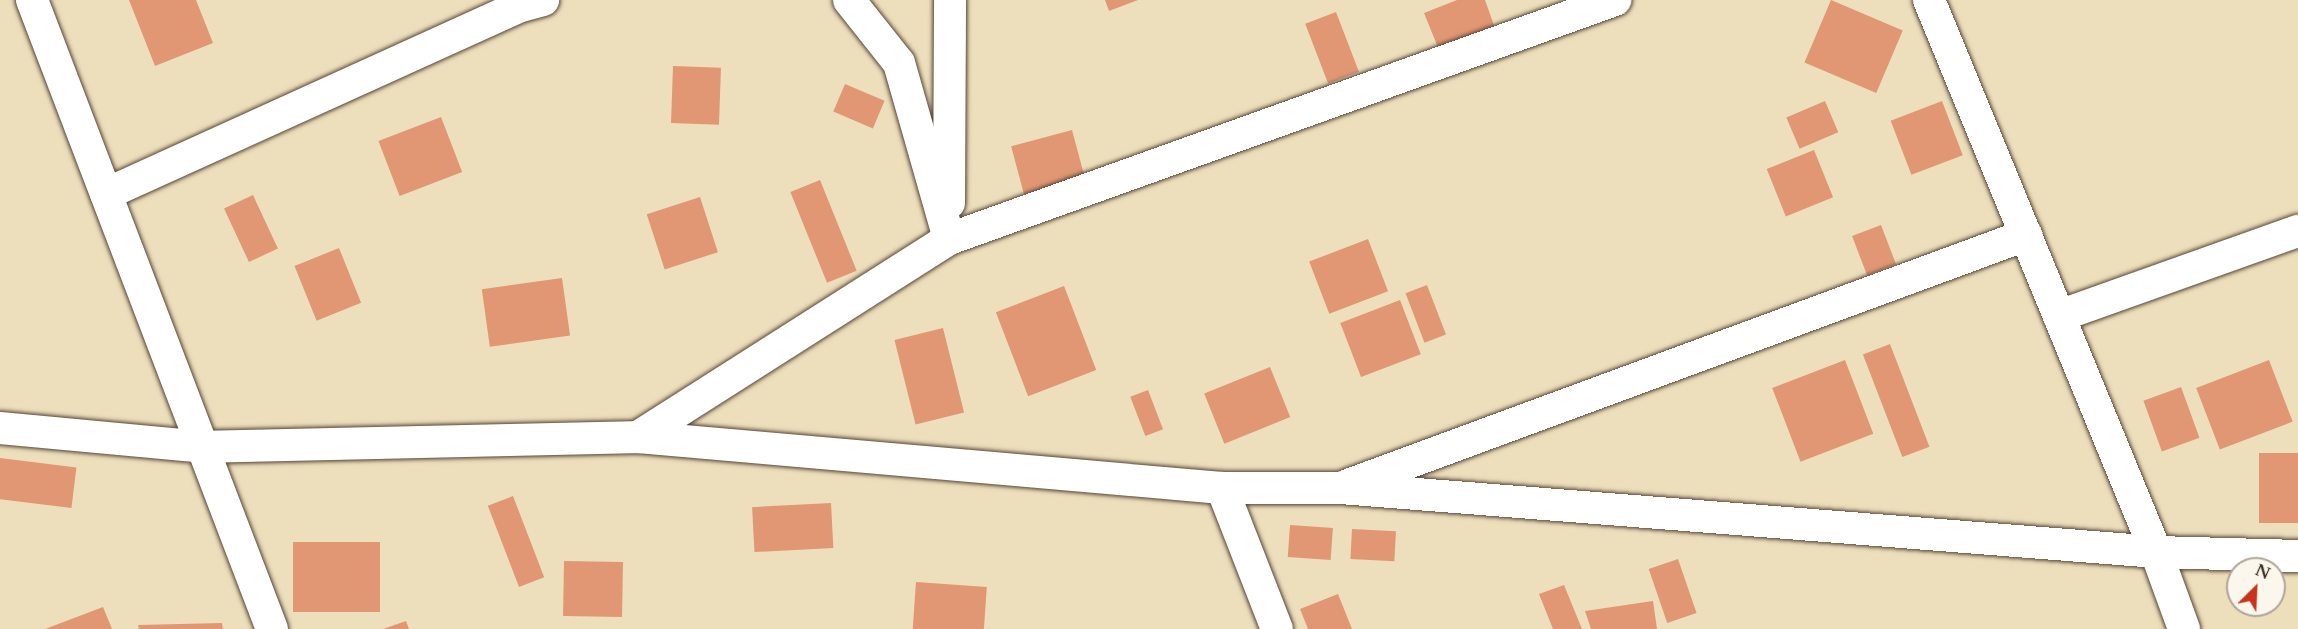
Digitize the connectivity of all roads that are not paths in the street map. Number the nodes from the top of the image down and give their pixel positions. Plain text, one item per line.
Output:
1 (32, 0) edge
2 (849, 0) edge
3 (950, 0) edge
4 (1615, 0) edge
5 (1929, 0) edge
6 (528, 2) edge
7 (106, 194) junction
8 (2298, 231) edge
9 (2026, 235) junction
10 (949, 239) junction
11 (2059, 316) junction
12 (0, 428) edge
13 (638, 437) junction
14 (203, 447) junction
15 (1222, 488) junction
16 (1340, 488) junction
17 (2156, 552) junction
18 (2298, 556) edge
19 (272, 629) edge
20 (1277, 629) edge
21 (2184, 629) edge

1 - 7 street
2 - 10 street
3 - 10 street
4 - 10 street
5 - 9 street
6 - 7 street
7 - 14 street
8 - 11 street
9 - 11 street
9 - 16 street
10 - 13 street
11 - 17 street
12 - 14 street
13 - 14 street
13 - 15 street
14 - 19 street
15 - 16 street
15 - 20 street
16 - 17 street
17 - 18 street
17 - 21 street

